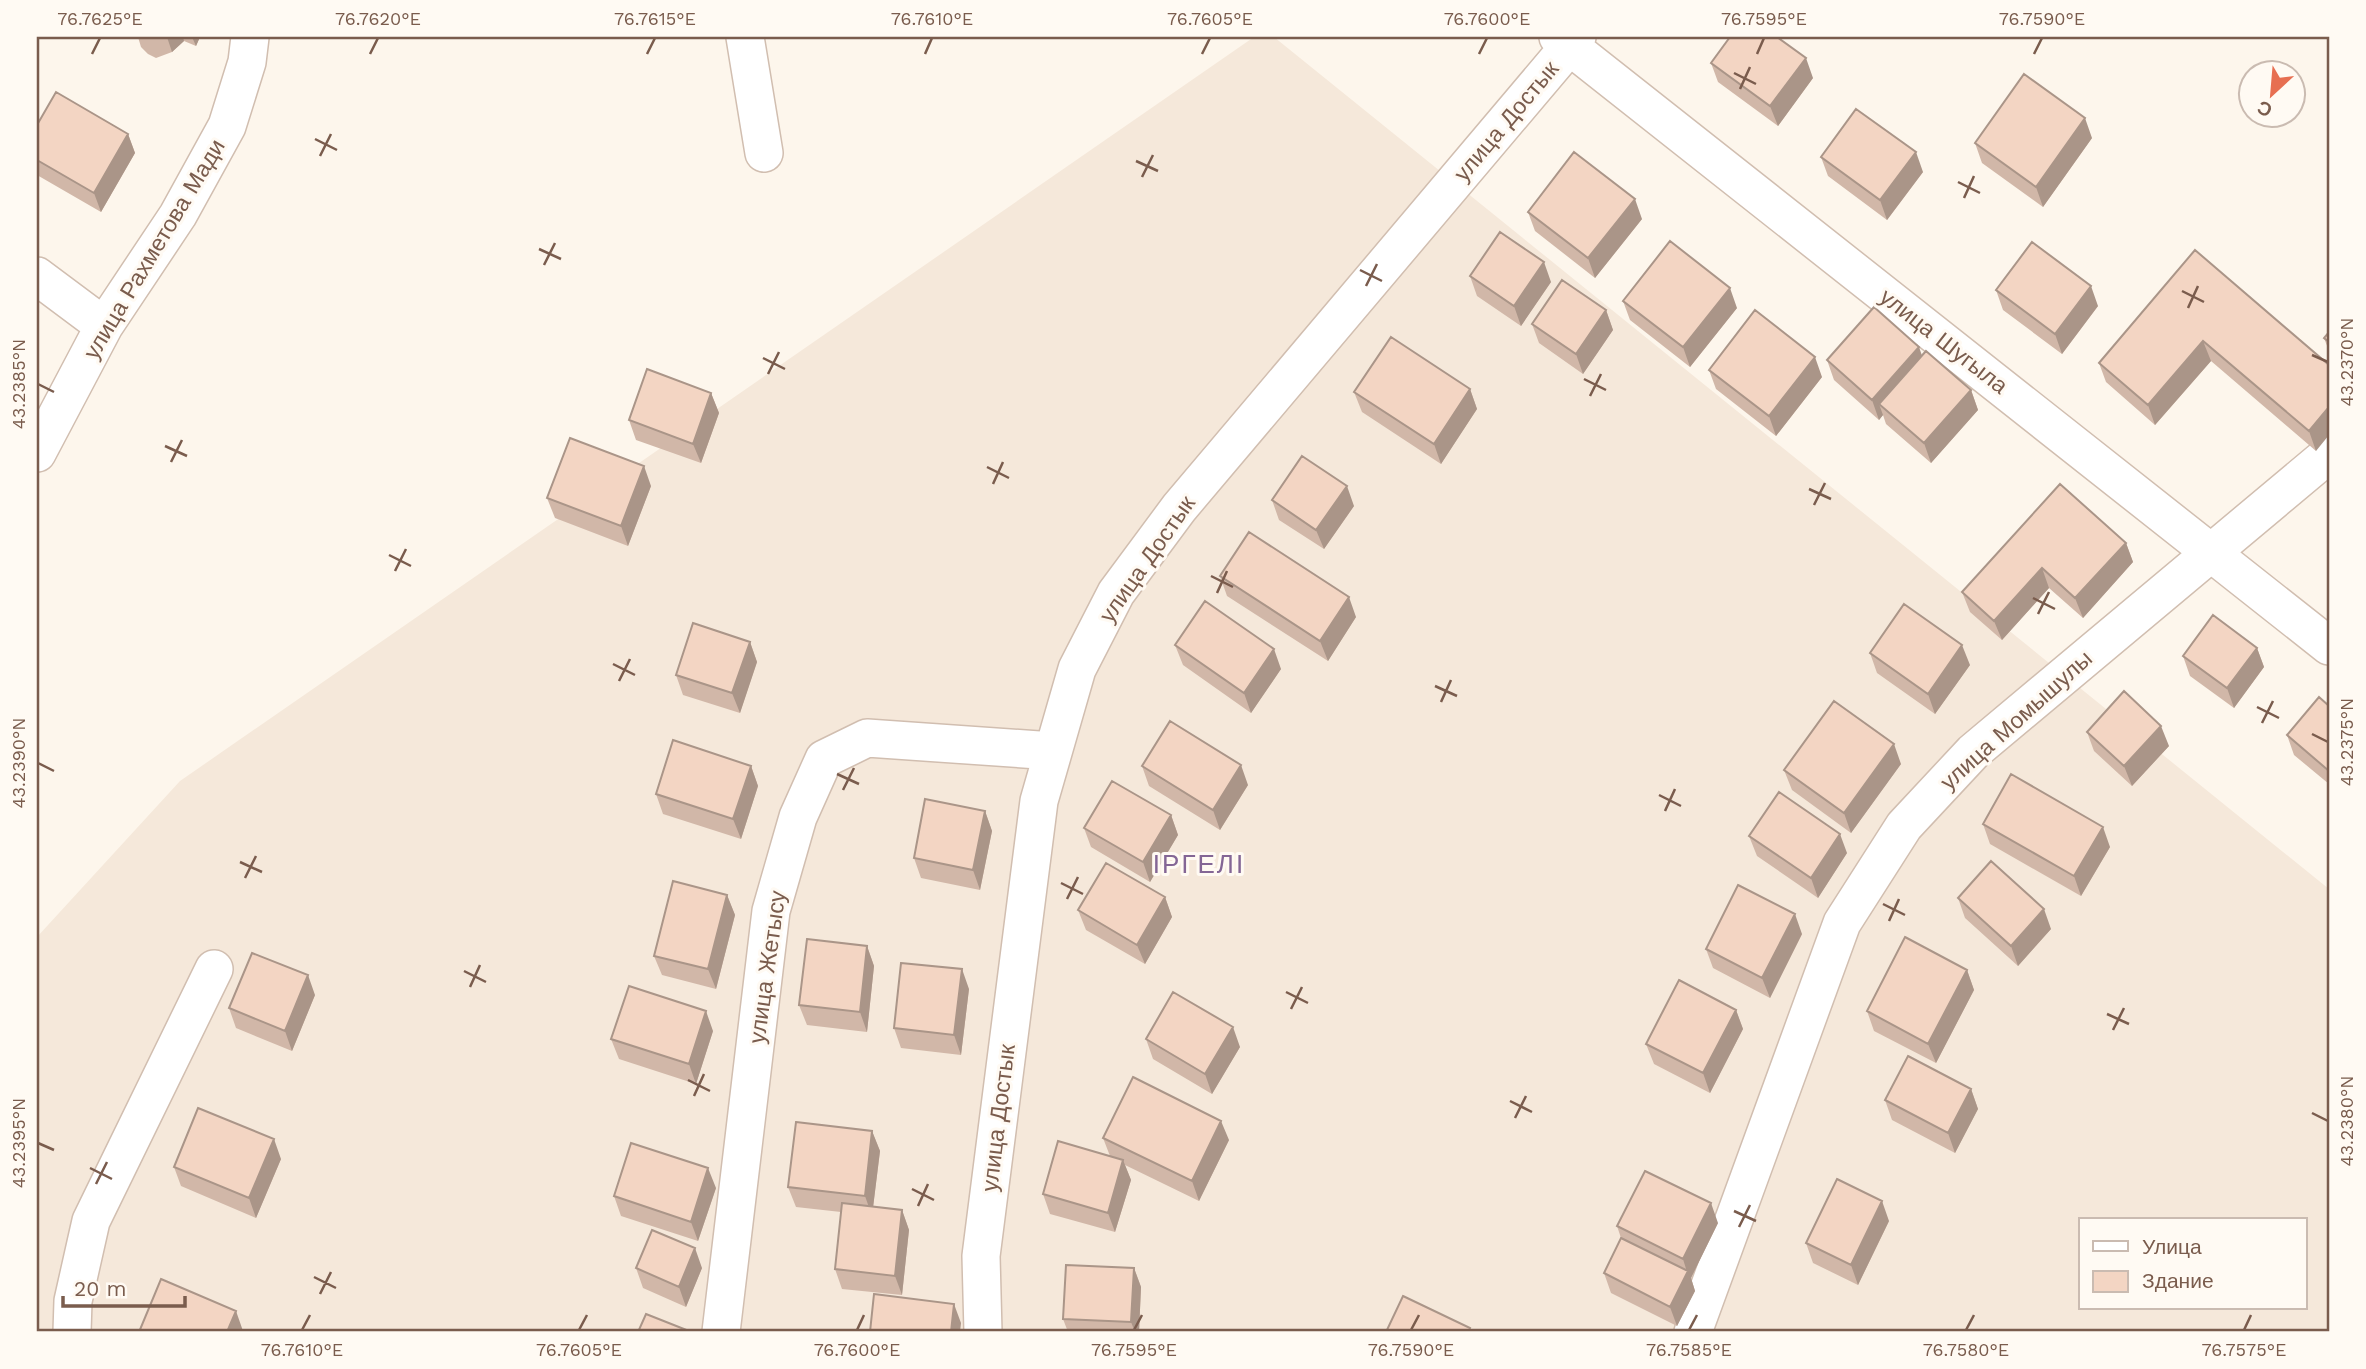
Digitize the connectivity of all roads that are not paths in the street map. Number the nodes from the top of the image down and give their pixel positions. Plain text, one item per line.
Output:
1 (250, 37) edge
2 (745, 37) edge
3 (1568, 40) edge
4 (764, 153) dead end
5 (37, 276) edge
6 (104, 326) junction
7 (37, 453) edge
8 (2329, 454) edge
9 (2211, 551) junction
10 (2329, 646) edge
11 (1053, 751) junction
12 (214, 969) dead end
13 (72, 1332) edge
14 (721, 1332) edge
15 (983, 1332) edge
16 (1693, 1332) edge

1 - 6 street, улица Рахметова Мади
2 - 4 street
3 - 9 street, улица Шугыла
3 - 11 street, улица Достык
5 - 6 street
6 - 7 street, улица Рахметова Мади
8 - 9 street, улица Момышулы
9 - 10 street, улица Шугыла
9 - 16 street, улица Момышулы
11 - 14 street, улица Жетысу
11 - 15 street, улица Достык
12 - 13 street

